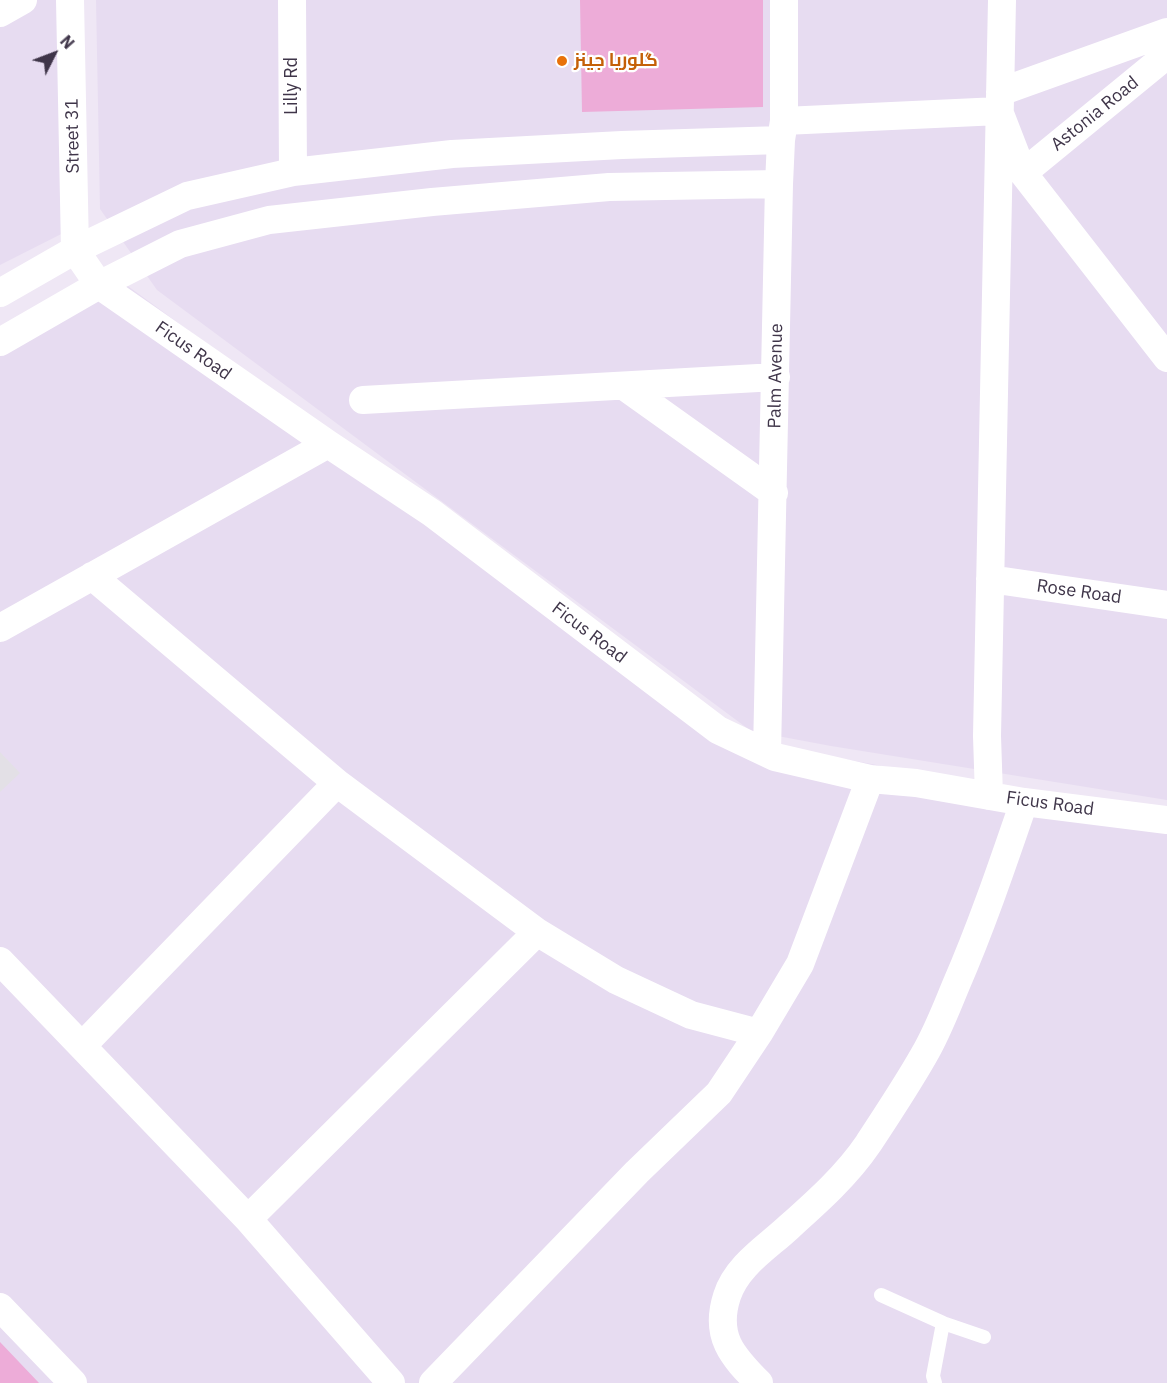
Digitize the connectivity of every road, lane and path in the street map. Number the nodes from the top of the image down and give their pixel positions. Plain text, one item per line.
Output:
1 (23, 0) edge
2 (70, 0) edge
3 (292, 0) edge
4 (784, 0) edge
5 (1002, 0) edge
6 (0, 13) edge
7 (1167, 32) edge
8 (1167, 55) edge
9 (1000, 102) junction
10 (783, 131) junction
11 (293, 172) junction
12 (1023, 173) junction
13 (779, 184) junction
14 (87, 268) junction
15 (0, 293) edge
16 (0, 342) edge
17 (1162, 342) edge
18 (776, 377) junction
19 (624, 386) junction
20 (363, 400) dead end
21 (328, 444) junction
22 (774, 493) junction
23 (92, 576) junction
24 (990, 579) junction
25 (1167, 604) edge
26 (0, 628) edge
27 (767, 753) junction
28 (870, 779) junction
29 (337, 783) junction
30 (989, 796) junction
31 (1024, 802) junction
32 (1167, 820) edge
33 (537, 932) junction
34 (0, 962) edge
35 (759, 1033) junction
36 (82, 1046) junction
37 (248, 1219) junction
38 (881, 1295) dead end
39 (0, 1307) edge
40 (943, 1323) junction
41 (984, 1337) dead end
42 (73, 1383) edge
43 (391, 1383) edge
44 (434, 1383) edge
45 (759, 1383) edge
46 (935, 1383) edge

1 - 6 street
2 - 14 street, Street 31
3 - 11 street, Lilly Rd
4 - 10 street, Palm Avenue
5 - 9 street
7 - 9 street, Astonia Road
8 - 12 street, Astonia Road
9 - 10 street, Astonia Road
9 - 12 street
9 - 24 street
10 - 11 street, Astonia Road
10 - 13 street, Palm Avenue
11 - 14 street, Astonia Road
12 - 17 street
13 - 14 street
13 - 18 street, Palm Avenue
14 - 15 street
14 - 16 street
14 - 21 street, Ficus Road
18 - 19 street
18 - 22 street, Palm Avenue
19 - 20 street
19 - 22 street
21 - 23 street
21 - 27 street, Ficus Road
22 - 27 street, Palm Avenue
23 - 26 street
23 - 29 street
24 - 25 street, Rose Road
24 - 30 street
27 - 28 street, Ficus Road
28 - 30 street, Ficus Road
28 - 35 street
29 - 33 street
29 - 36 street
30 - 31 street, Ficus Road
31 - 32 street, Ficus Road
31 - 45 street
33 - 35 street
33 - 37 street
34 - 36 street
35 - 44 street
36 - 37 street
37 - 43 street
38 - 40 lane
39 - 42 street
40 - 41 lane
40 - 46 lane

